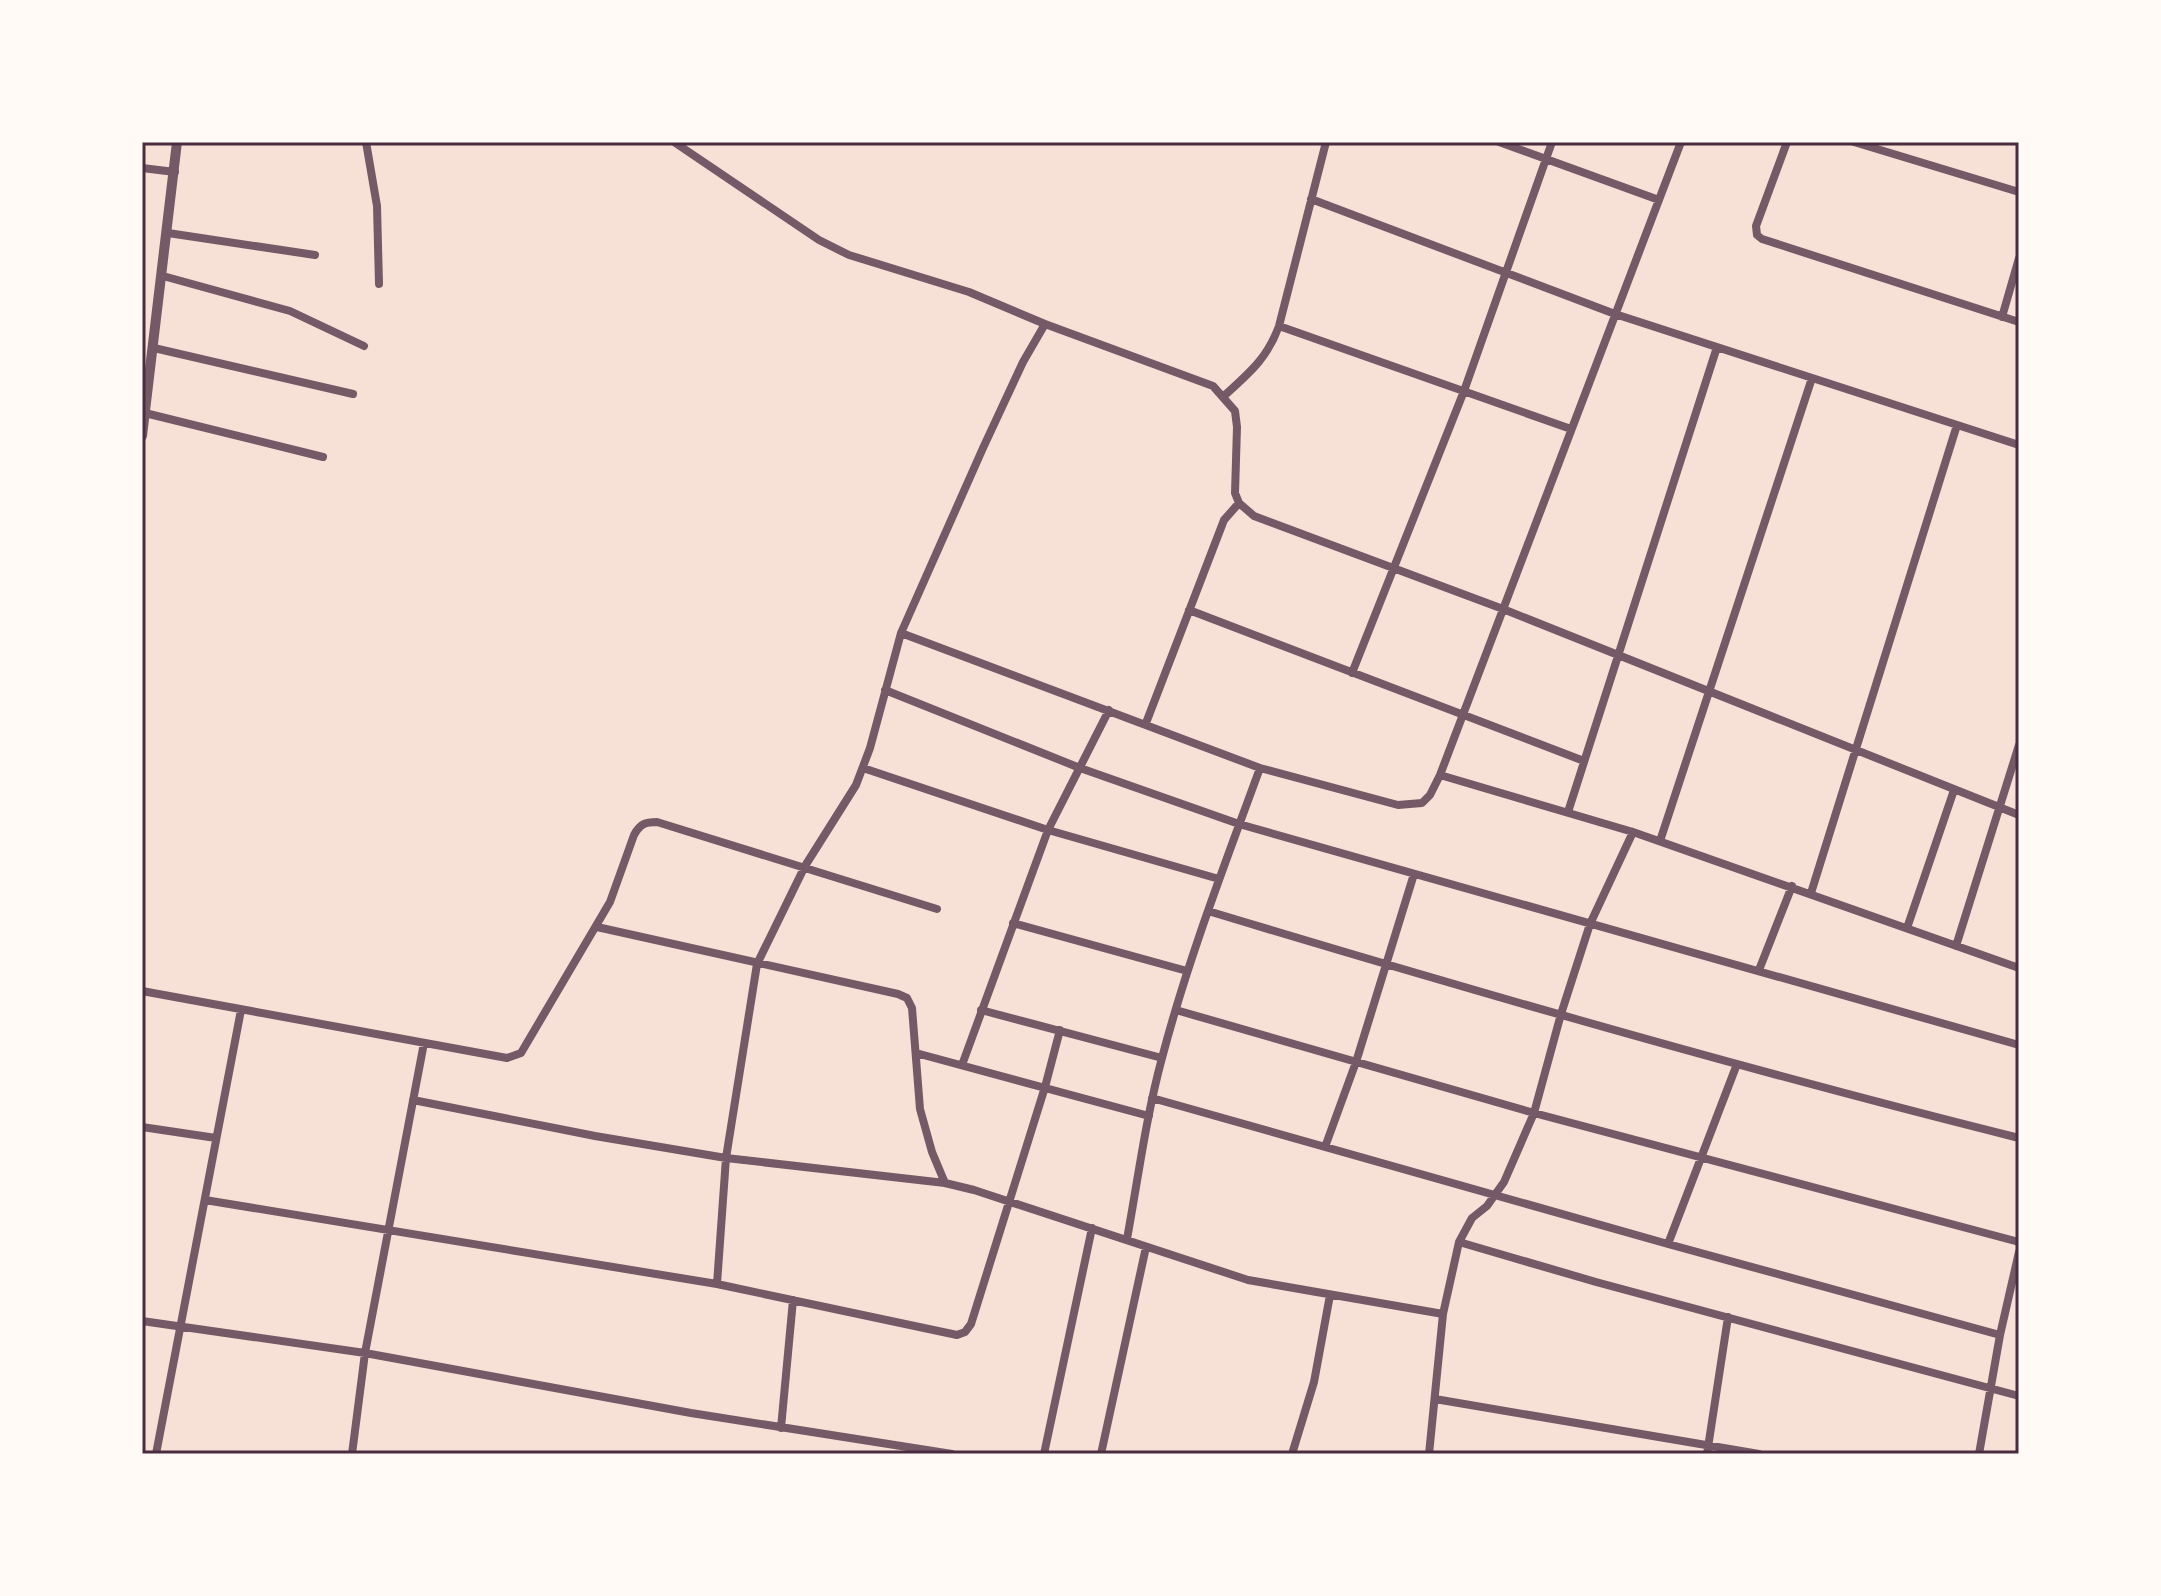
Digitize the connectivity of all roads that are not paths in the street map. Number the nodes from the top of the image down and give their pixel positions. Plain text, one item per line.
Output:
1 (177, 142) edge
2 (366, 142) edge
3 (674, 142) edge
4 (1326, 142) edge
5 (1499, 142) edge
6 (1552, 142) edge
7 (1681, 142) edge
8 (1787, 142) edge
9 (1854, 142) edge
10 (1546, 158) junction
11 (142, 168) edge
12 (175, 172) junction
13 (2019, 192) edge
14 (1311, 199) junction
15 (1659, 200) junction
16 (168, 233) junction
17 (315, 255) dead end
18 (2019, 258) edge
19 (1506, 273) junction
20 (163, 276) junction
21 (379, 284) dead end
22 (1615, 314) junction
23 (2002, 317) junction
24 (2019, 322) edge
25 (1045, 324) junction
26 (1279, 326) junction
27 (364, 346) dead end
28 (1717, 347) junction
29 (154, 348) junction
30 (1812, 378) junction
31 (1464, 391) junction
32 (353, 394) dead end
33 (1224, 396) junction
34 (145, 413) junction
35 (1957, 425) junction
36 (1571, 429) junction
37 (142, 436) edge
38 (2019, 445) edge
39 (323, 457) dead end
40 (1239, 503) junction
41 (1395, 568) junction
42 (1503, 609) junction
43 (1189, 610) junction
44 (901, 633) junction
45 (1618, 655) junction
46 (1352, 673) junction
47 (885, 690) junction
48 (1710, 694) junction
49 (1109, 710) junction
50 (1462, 715) junction
51 (1146, 723) junction
52 (2019, 745) edge
53 (1856, 751) junction
54 (1584, 761) junction
55 (863, 768) junction
56 (1080, 768) junction
57 (1260, 768) junction
58 (1440, 775) junction
59 (1954, 790) junction
60 (1999, 807) junction
61 (1568, 812) junction
62 (2019, 815) edge
63 (1239, 824) junction
64 (1048, 830) junction
65 (1633, 832) junction
66 (1660, 841) junction
67 (805, 866) junction
68 (1414, 874) junction
69 (1219, 879) junction
70 (1792, 886) junction
71 (1811, 893) junction
72 (937, 909) dead end
73 (1208, 911) junction
74 (1013, 923) junction
75 (1590, 924) junction
76 (597, 927) junction
77 (1907, 928) junction
78 (1956, 946) junction
79 (757, 964) junction
80 (1386, 965) junction
81 (2019, 968) edge
82 (1759, 970) junction
83 (1187, 971) junction
84 (142, 991) edge
85 (241, 1010) junction
86 (981, 1010) junction
87 (1176, 1010) junction
88 (1561, 1014) junction
89 (1060, 1030) junction
90 (424, 1043) junction
91 (2019, 1045) edge
92 (916, 1053) junction
93 (1162, 1058) junction
94 (1356, 1062) junction
95 (1737, 1064) junction
96 (962, 1065) junction
97 (1045, 1087) junction
98 (1152, 1098) junction
99 (413, 1100) junction
100 (1534, 1113) junction
101 (1149, 1116) junction
102 (142, 1127) edge
103 (216, 1138) junction
104 (2019, 1138) edge
105 (1325, 1147) junction
106 (1702, 1157) junction
107 (726, 1158) junction
108 (945, 1183) junction
109 (1496, 1195) junction
110 (205, 1200) junction
111 (1010, 1203) junction
112 (387, 1228) junction
113 (1092, 1228) junction
114 (1127, 1239) junction
115 (1459, 1242) junction
116 (2019, 1242) edge
117 (1668, 1244) junction
118 (1146, 1247) junction
119 (2019, 1252) edge
120 (717, 1284) junction
121 (1330, 1295) junction
122 (793, 1300) junction
123 (1443, 1314) junction
124 (1728, 1317) junction
125 (142, 1321) edge
126 (179, 1327) junction
127 (2000, 1335) junction
128 (365, 1353) junction
129 (1991, 1389) junction
130 (2019, 1396) edge
131 (1435, 1399) junction
132 (781, 1428) junction
133 (1708, 1449) edge
134 (156, 1453) edge
135 (167, 1454) edge
136 (352, 1454) edge
137 (952, 1454) edge
138 (1044, 1454) edge
139 (1101, 1454) edge
140 (1292, 1454) edge
141 (1429, 1454) edge
142 (1759, 1454) edge
143 (1979, 1454) edge

1 - 12 street
2 - 21 street
3 - 25 street
4 - 14 street
5 - 10 street
6 - 10 street
7 - 15 street
8 - 23 street
9 - 13 street
10 - 15 street
10 - 19 street
11 - 12 street
12 - 16 street
14 - 19 street
14 - 26 street
15 - 22 street
16 - 17 street
16 - 20 street
18 - 23 street
19 - 22 street
19 - 31 street
20 - 27 street
20 - 29 street
22 - 28 street
22 - 36 street
23 - 24 street
25 - 33 street
25 - 44 street
26 - 31 street
26 - 33 street
28 - 30 street
28 - 45 street
29 - 32 street
29 - 34 street
30 - 35 street
30 - 48 street
31 - 36 street
31 - 41 street
33 - 40 street
34 - 37 street
34 - 39 street
35 - 38 street
35 - 53 street
36 - 42 street
40 - 41 street
40 - 43 street
41 - 42 street
41 - 46 street
42 - 45 street
42 - 50 street
43 - 46 street
43 - 51 street
44 - 47 street
44 - 49 street
45 - 48 street
45 - 54 street
46 - 50 street
47 - 55 street
47 - 56 street
48 - 53 street
48 - 66 street
49 - 51 street
49 - 56 street
50 - 54 street
50 - 58 street
51 - 57 street
52 - 60 street
53 - 59 street
53 - 71 street
54 - 61 street
55 - 64 street
55 - 67 street
56 - 63 street
56 - 64 street
57 - 58 street
57 - 63 street
58 - 61 street
59 - 60 street
59 - 77 street
60 - 62 street
60 - 78 street
61 - 65 street
63 - 68 street
63 - 69 street
64 - 69 street
64 - 74 street
65 - 66 street
65 - 75 street
66 - 70 street
67 - 72 street
67 - 76 street
67 - 79 street
68 - 75 street
68 - 80 street
69 - 73 street
70 - 71 street
70 - 82 street
71 - 77 street
73 - 80 street
73 - 83 street
74 - 83 street
74 - 86 street
75 - 82 street
75 - 88 street
76 - 79 street
76 - 90 street
77 - 78 street
78 - 81 street
79 - 92 street
79 - 107 street
80 - 88 street
80 - 94 street
82 - 91 street
83 - 87 street
84 - 85 street
85 - 90 street
85 - 103 street
86 - 89 street
86 - 96 street
87 - 93 street
87 - 94 street
88 - 95 street
88 - 100 street
89 - 93 street
89 - 97 street
90 - 99 street
92 - 96 street
92 - 108 street
93 - 98 street
94 - 100 street
94 - 105 street
95 - 104 street
95 - 106 street
96 - 97 street
97 - 101 street
97 - 111 street
98 - 101 street
98 - 105 street
99 - 107 street
99 - 112 street
100 - 106 street
100 - 109 street
101 - 114 street
102 - 103 street
103 - 110 street
105 - 109 street
106 - 116 street
106 - 117 street
107 - 108 street
107 - 120 street
108 - 111 street
109 - 115 street
109 - 117 street
110 - 112 street
110 - 126 street
111 - 113 street
111 - 122 street
112 - 120 street
112 - 128 street
113 - 114 street
113 - 138 street
114 - 118 street
115 - 123 street
115 - 124 street
117 - 127 street
118 - 121 street
118 - 139 street
119 - 127 street
120 - 122 street
121 - 123 street
121 - 140 street
122 - 132 street
123 - 131 street
124 - 129 street
124 - 133 street
125 - 126 street
126 - 128 street
126 - 134 street
127 - 129 street
128 - 132 street
128 - 136 street
129 - 130 street
129 - 143 street
131 - 133 street
131 - 141 street
132 - 137 street
133 - 142 street
134 - 135 street

